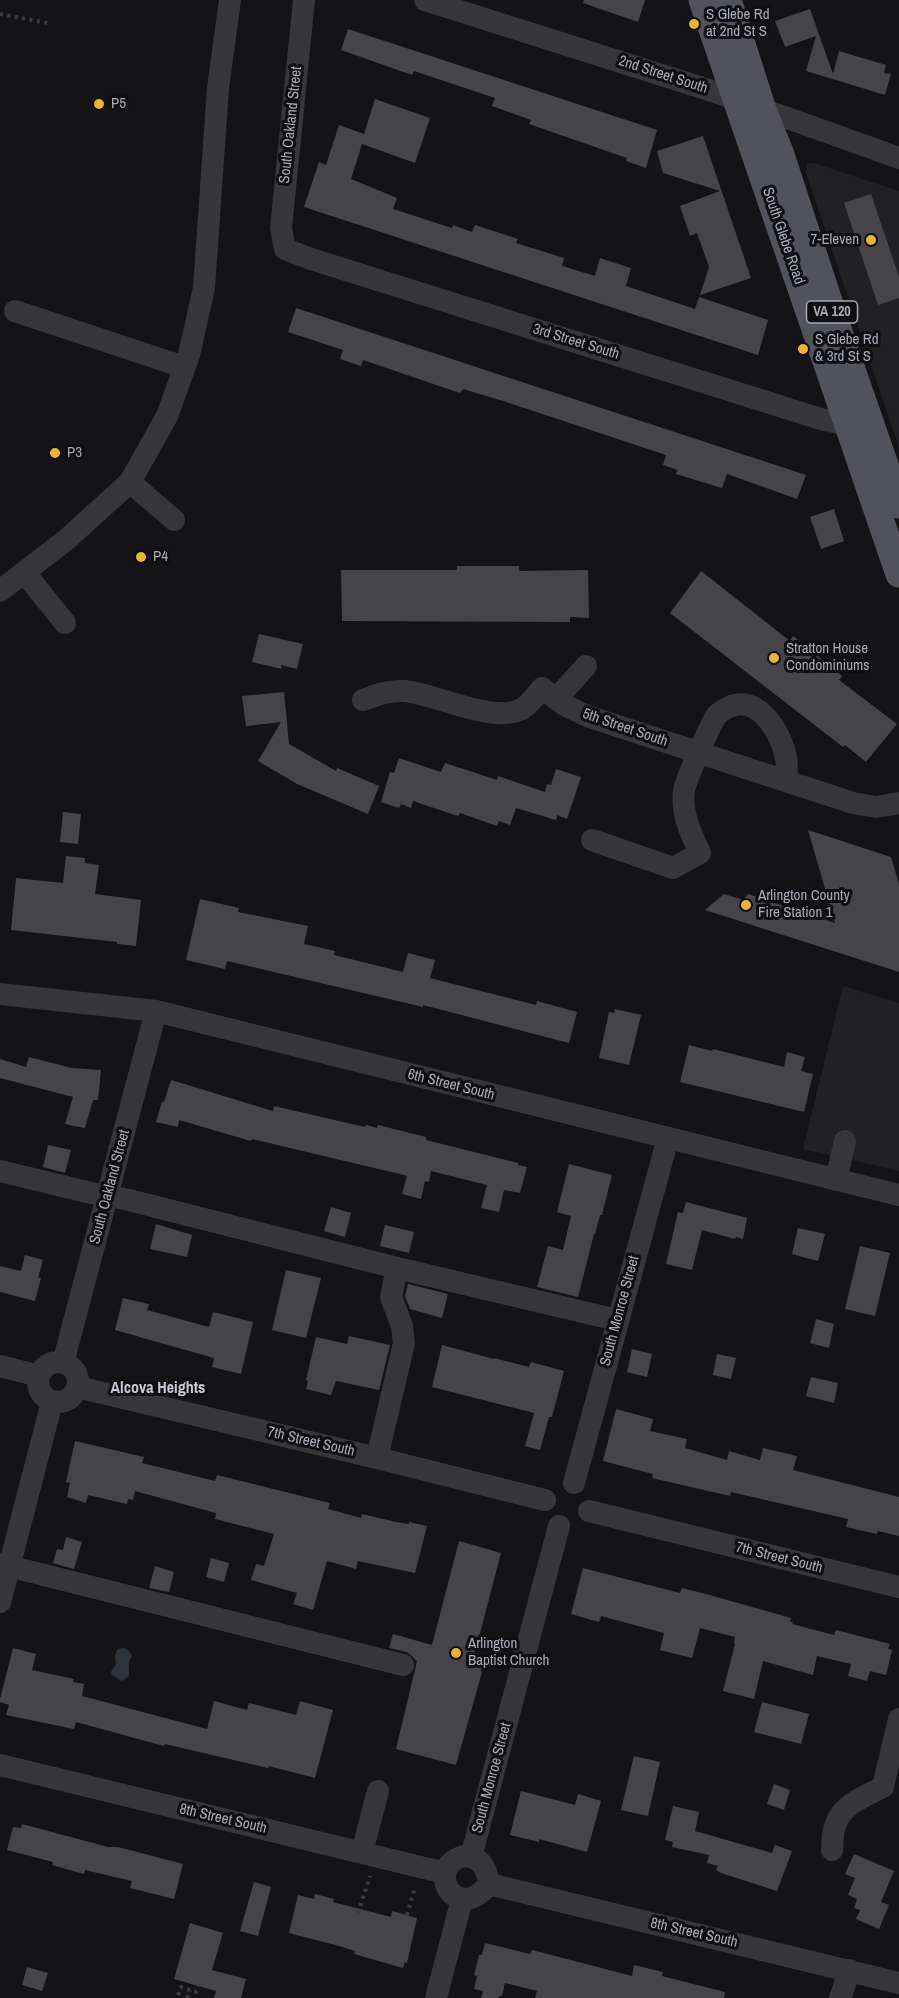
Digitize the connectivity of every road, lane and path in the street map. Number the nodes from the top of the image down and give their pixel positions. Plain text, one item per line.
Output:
1 (230, 0) edge
2 (304, 0) edge
3 (425, 0) edge
4 (702, 0) edge
5 (728, 0) edge
6 (0, 14) edge
7 (48, 23) dead end
8 (736, 100) junction
9 (763, 110) junction
10 (899, 158) edge
11 (285, 249) joint
12 (15, 311) dead end
13 (184, 367) junction
14 (857, 418) junction
15 (130, 482) junction
16 (899, 505) edge
17 (174, 520) dead end
18 (24, 572) junction
19 (899, 574) edge
20 (0, 591) edge
21 (65, 623) dead end
22 (586, 666) dead end
23 (556, 699) junction
24 (363, 700) dead end
25 (700, 753) junction
26 (786, 781) junction
27 (899, 803) edge
28 (592, 840) dead end
29 (0, 994) edge
30 (156, 1011) junction
31 (668, 1138) junction
32 (845, 1141) dead end
33 (0, 1171) edge
34 (836, 1180) junction
35 (899, 1195) edge
36 (107, 1196) junction
37 (397, 1268) junction
38 (617, 1320) junction
39 (63, 1363) junction
40 (0, 1366) edge
41 (39, 1376) junction
42 (77, 1387) junction
43 (52, 1402) junction
44 (377, 1458) junction
45 (574, 1483) junction
46 (545, 1500) junction
47 (588, 1511) junction
48 (559, 1526) junction
49 (5, 1565) edge
50 (899, 1587) edge
51 (0, 1602) edge
52 (403, 1665) dead end
53 (899, 1719) edge
54 (0, 1765) edge
55 (378, 1791) dead end
56 (832, 1850) dead end
57 (369, 1854) junction
58 (471, 1857) junction
59 (421, 1867) junction
60 (445, 1873) junction
61 (489, 1884) junction
62 (462, 1899) junction
63 (358, 1913) dead end
64 (407, 1915) dead end
65 (850, 1970) junction
66 (899, 1983) edge
67 (198, 1986) dead end
68 (190, 1990) junction
69 (178, 1995) dead end
70 (187, 1998) edge
71 (436, 1998) edge
72 (840, 1998) edge

1 - 13 street
2 - 11 street, South Oakland Street
3 - 8 street, 2nd Street South
4 - 8 main road, South Glebe Road / VA 120
5 - 9 main road, South Glebe Road / VA 120
6 - 7 path
8 - 9 street, 2nd Street South
8 - 14 main road, South Glebe Road / VA 120
9 - 10 street, 2nd Street South
9 - 14 main road, South Glebe Road / VA 120
11 - 14 street, 3rd Street South
12 - 13 street
13 - 15 street
14 - 16 main road, South Glebe Road / VA 120
14 - 19 main road, South Glebe Road / VA 120
15 - 17 street
15 - 18 street
18 - 20 street
18 - 21 street
22 - 23 street
23 - 24 street, 5th Street South
23 - 25 street, 5th Street South
25 - 26 street, 5th Street South
25 - 26 street
25 - 28 street
26 - 27 street, 5th Street South
29 - 30 street, 6th Street South
30 - 31 street, 6th Street South
30 - 36 street, South Oakland Street
31 - 34 street, 6th Street South
31 - 38 street, South Monroe Street
32 - 34 street
33 - 36 street
34 - 35 street, 6th Street South
36 - 37 street
36 - 39 street, South Oakland Street
37 - 38 street
37 - 44 street
38 - 45 street, South Monroe Street
39 - 41 street
39 - 42 street
40 - 41 street
41 - 43 street
42 - 43 street
42 - 44 street, 7th Street South
43 - 49 street
44 - 46 street, 7th Street South
45 - 46 street
45 - 47 street
46 - 48 street
47 - 48 street
47 - 50 street, 7th Street South
48 - 58 street, South Monroe Street
49 - 51 street
49 - 52 street
53 - 56 street
54 - 57 street, 8th Street South
55 - 57 street
57 - 59 street, 8th Street South
57 - 63 path
58 - 60 street
58 - 61 street
59 - 60 street, 8th Street South
59 - 64 path
60 - 62 street
61 - 62 street
61 - 65 street, 8th Street South
62 - 71 street
65 - 66 street, 8th Street South
65 - 72 street
67 - 68 path
68 - 69 path
68 - 70 path

